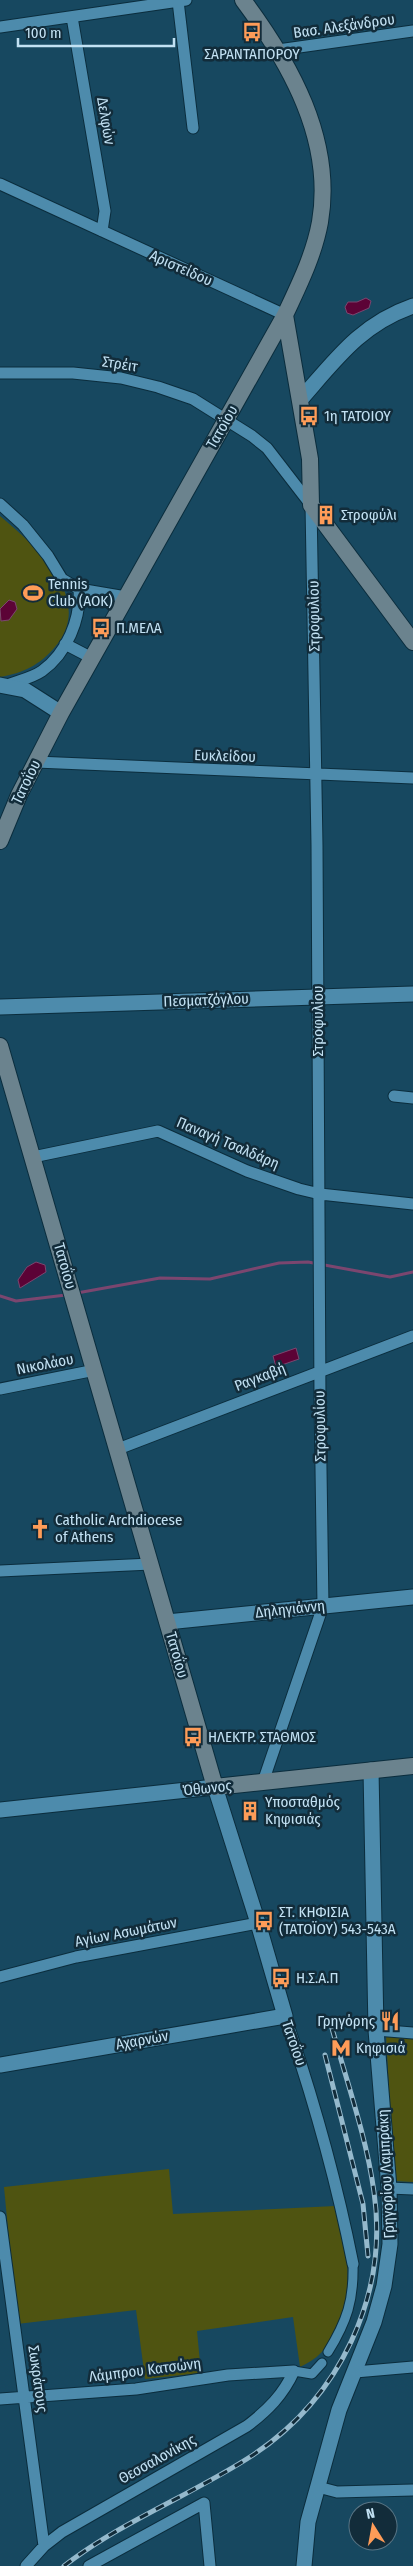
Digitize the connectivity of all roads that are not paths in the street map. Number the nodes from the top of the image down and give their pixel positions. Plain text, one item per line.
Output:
1 (244, 0) edge
2 (182, 1) edge
3 (72, 16) junction
4 (0, 27) edge
5 (413, 31) edge
6 (278, 50) junction
7 (193, 128) dead end
8 (0, 184) edge
9 (102, 231) junction
10 (413, 306) edge
11 (285, 315) junction
12 (0, 373) edge
13 (301, 398) junction
14 (227, 419) junction
15 (0, 504) edge
16 (311, 505) junction
17 (79, 589) junction
18 (126, 597) junction
19 (413, 642) edge
20 (65, 644) junction
21 (92, 658) junction
22 (3, 686) edge
23 (61, 713) junction
24 (36, 762) junction
25 (316, 774) junction
26 (413, 778) edge
27 (0, 841) edge
28 (413, 994) edge
29 (317, 996) junction
30 (0, 1008) edge
31 (0, 1046) edge
32 (394, 1096) dead end
33 (413, 1098) edge
34 (33, 1158) junction
35 (320, 1194) junction
36 (413, 1204) edge
37 (413, 1336) edge
38 (95, 1370) junction
39 (320, 1370) junction
40 (0, 1389) edge
41 (118, 1449) junction
42 (151, 1564) junction
43 (0, 1571) edge
44 (413, 1597) edge
45 (323, 1606) junction
46 (167, 1622) junction
47 (413, 1766) edge
48 (371, 1770) junction
49 (263, 1782) junction
50 (215, 1787) junction
51 (0, 1810) edge
52 (258, 1923) junction
53 (0, 1977) edge
54 (284, 2016) junction
55 (376, 2030) junction
56 (413, 2033) edge
57 (0, 2064) edge
58 (389, 2188) junction
59 (413, 2189) edge
60 (0, 2222) edge
61 (353, 2264) joint
62 (328, 2352) dead end
63 (322, 2363) dead end
64 (413, 2367) edge
65 (294, 2371) junction
66 (354, 2372) junction
67 (25, 2397) junction
68 (0, 2399) edge
69 (318, 2487) junction
70 (412, 2492) edge
71 (44, 2546) junction
72 (26, 2566) edge
73 (90, 2566) edge
74 (210, 2566) edge
75 (304, 2566) edge

1 - 6 main road, Τατοΐου
2 - 3 street
2 - 7 street
3 - 4 street
3 - 9 street, Δελφών
5 - 6 street, Βασ. Αλεξάνδρου
6 - 11 main road, Τατοΐου
8 - 9 street, Αριστείδου
9 - 11 street, Αριστείδου
10 - 13 street
11 - 13 main road
11 - 14 main road, Τατοΐου
12 - 14 street, Στρέιτ
13 - 16 main road, Στροφυλίου
14 - 16 street, Στρέιτ
14 - 18 main road, Τατοΐου
15 - 17 street
16 - 19 main road
16 - 25 street, Στροφυλίου
17 - 18 street
17 - 20 street
18 - 21 main road, Τατοΐου
20 - 21 street
20 - 22 street
21 - 23 main road, Τατοΐου
22 - 23 street
23 - 24 main road, Τατοΐου
24 - 25 street, Ευκλείδου
24 - 27 main road, Τατοΐου
25 - 26 street, Ευκλείδου
25 - 29 street, Στροφυλίου
28 - 29 street, Πεσματζόγλου
29 - 30 street, Πεσματζόγλου
29 - 35 street, Στροφυλίου
31 - 34 main road, Τατοΐου
32 - 33 street
34 - 35 street, Παναγή Τσαλδάρη
34 - 38 main road, Τατοΐου
35 - 36 street, Παναγή Τσαλδάρη
35 - 39 street, Στροφυλίου
37 - 39 street, Ραγκαβή
38 - 40 street, Νικολάου
38 - 41 main road, Τατοΐου
39 - 41 street, Ραγκαβή
39 - 45 street, Στροφυλίου
41 - 42 main road, Τατοΐου
42 - 43 street
42 - 46 main road, Τατοΐου
44 - 45 street, Δηληγιάννη
45 - 46 street, Δηληγιάννη
45 - 49 street, Στροφυλίου
46 - 50 main road, Τατοΐου
47 - 48 main road, Όθωνος
48 - 49 main road, Όθωνος
48 - 55 street, Γρηγορίου Λαμπράκη
49 - 50 main road, Όθωνος
50 - 51 street, Όθωνος
50 - 52 street, Τατοΐου
52 - 53 street, Αγίων Ασωμάτων
52 - 54 street, Τατοΐου
54 - 57 street, Αχαρνών
54 - 61 street, Τατοΐου
55 - 56 street
55 - 58 street, Γρηγορίου Λαμπράκη
58 - 59 street
58 - 66 street, Γρηγορίου Λαμπράκη
60 - 67 street, Σωκράτους
61 - 62 street
63 - 65 street
64 - 66 street
65 - 67 street, Λάμπρου Κατσώνη
65 - 71 street, Θεσσαλονίκης
66 - 69 street, Γρηγορίου Λαμπράκη
67 - 68 street, Λάμπρου Κατσώνη
67 - 71 street, Σωκράτους
69 - 70 street
69 - 75 street, Γρηγορίου Λαμπράκη
71 - 72 street, Θεσσαλονίκης
73 - 74 street

